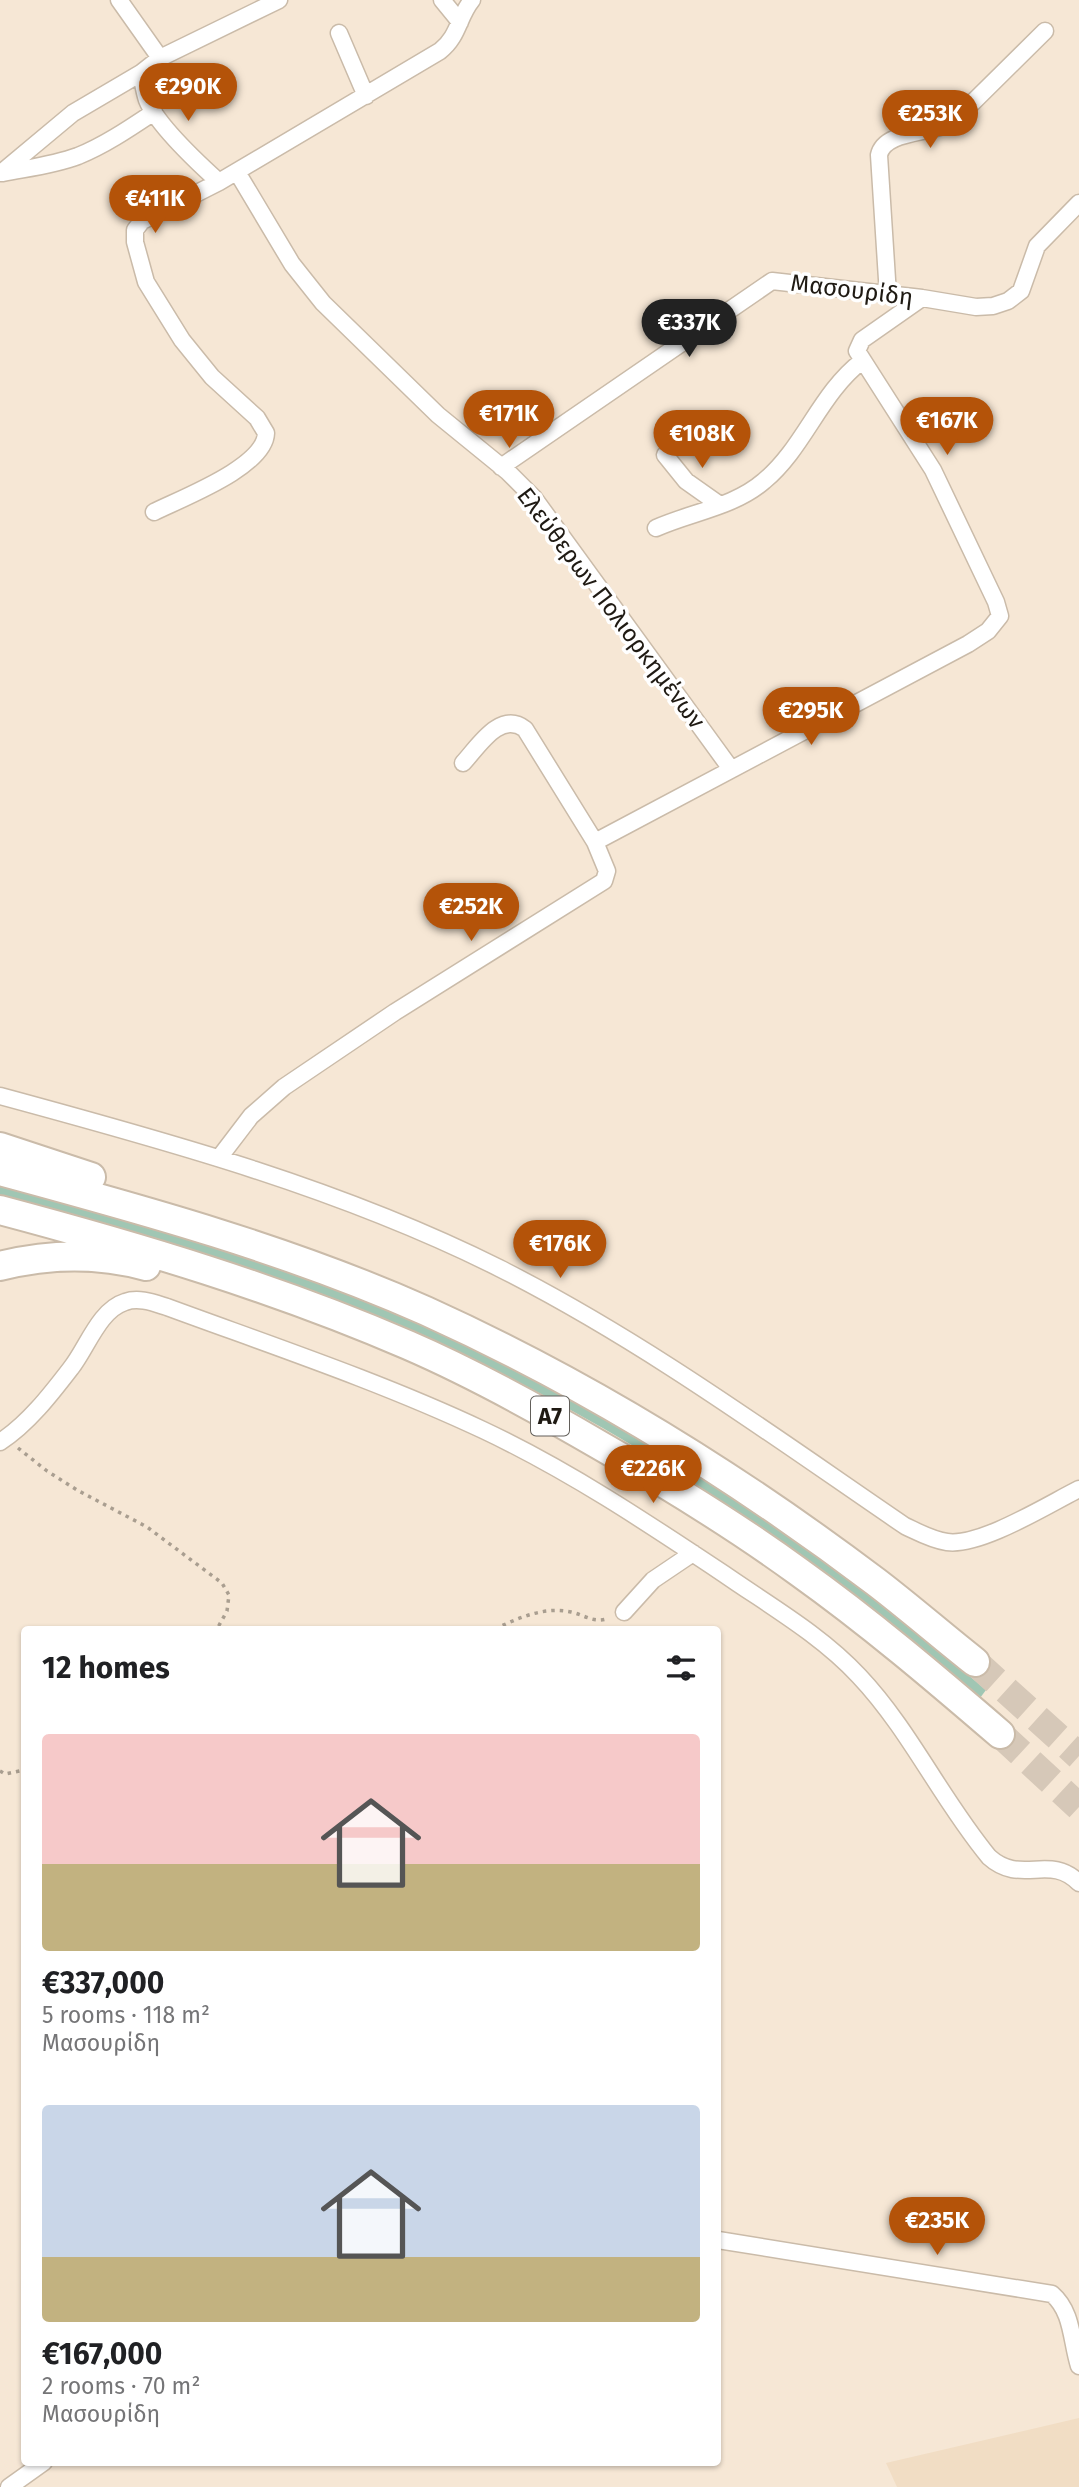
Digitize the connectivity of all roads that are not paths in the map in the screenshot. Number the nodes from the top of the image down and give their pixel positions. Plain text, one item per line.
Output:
1 (119, 0) edge
2 (279, 0) edge
3 (442, 0) edge
4 (472, 0) edge
5 (460, 22) junction
6 (1045, 31) dead end
7 (339, 33) dead end
8 (160, 58) junction
9 (141, 73) junction
10 (366, 96) junction
11 (155, 112) junction
12 (237, 172) junction
13 (1, 173) edge
14 (219, 182) junction
15 (1079, 203) edge
16 (888, 295) junction
17 (922, 298) junction
18 (862, 361) junction
19 (665, 454) dead end
20 (501, 467) junction
21 (720, 505) junction
22 (154, 512) dead end
23 (656, 528) dead end
24 (463, 763) dead end
25 (731, 769) junction
26 (595, 842) junction
27 (0, 1096) edge
28 (0, 1147) edge
29 (219, 1157) junction
30 (0, 1171) edge
31 (0, 1210) edge
32 (0, 1266) edge
33 (356, 1283) junction
34 (345, 1319) junction
35 (2, 1441) edge
36 (1079, 1489) edge
37 (693, 1553) junction
38 (624, 1612) road end
39 (975, 1662) tunnel mouth
40 (1000, 1734) tunnel mouth
41 (1079, 1883) edge
42 (721, 2240) edge
43 (1079, 2366) edge
44 (38, 2466) edge
45 (9, 2487) edge

1 - 8 street
2 - 8 street
3 - 5 street
4 - 5 street
5 - 10 street
6 - 16 street
7 - 10 street
8 - 9 street
9 - 11 street
9 - 13 street
10 - 12 street
11 - 13 street
11 - 14 street
12 - 14 street
12 - 20 street, Ελεύθερων Πολιορκημένων
14 - 22 street
15 - 17 street, Μασουρίδη
16 - 17 street, Μασουρίδη
16 - 20 street, Μασουρίδη
17 - 18 street
18 - 21 street
18 - 25 street
19 - 21 street
20 - 25 street, Ελεύθερων Πολιορκημένων
21 - 23 street
24 - 26 street
25 - 26 street
26 - 29 street
27 - 29 street
28 - 33 highway
29 - 36 street
30 - 33 highway, Α7
31 - 34 highway, Α7
32 - 34 highway
33 - 39 highway, Α7
34 - 40 highway, Α7
35 - 37 street
37 - 38 street
37 - 41 street
42 - 43 street
44 - 45 street

